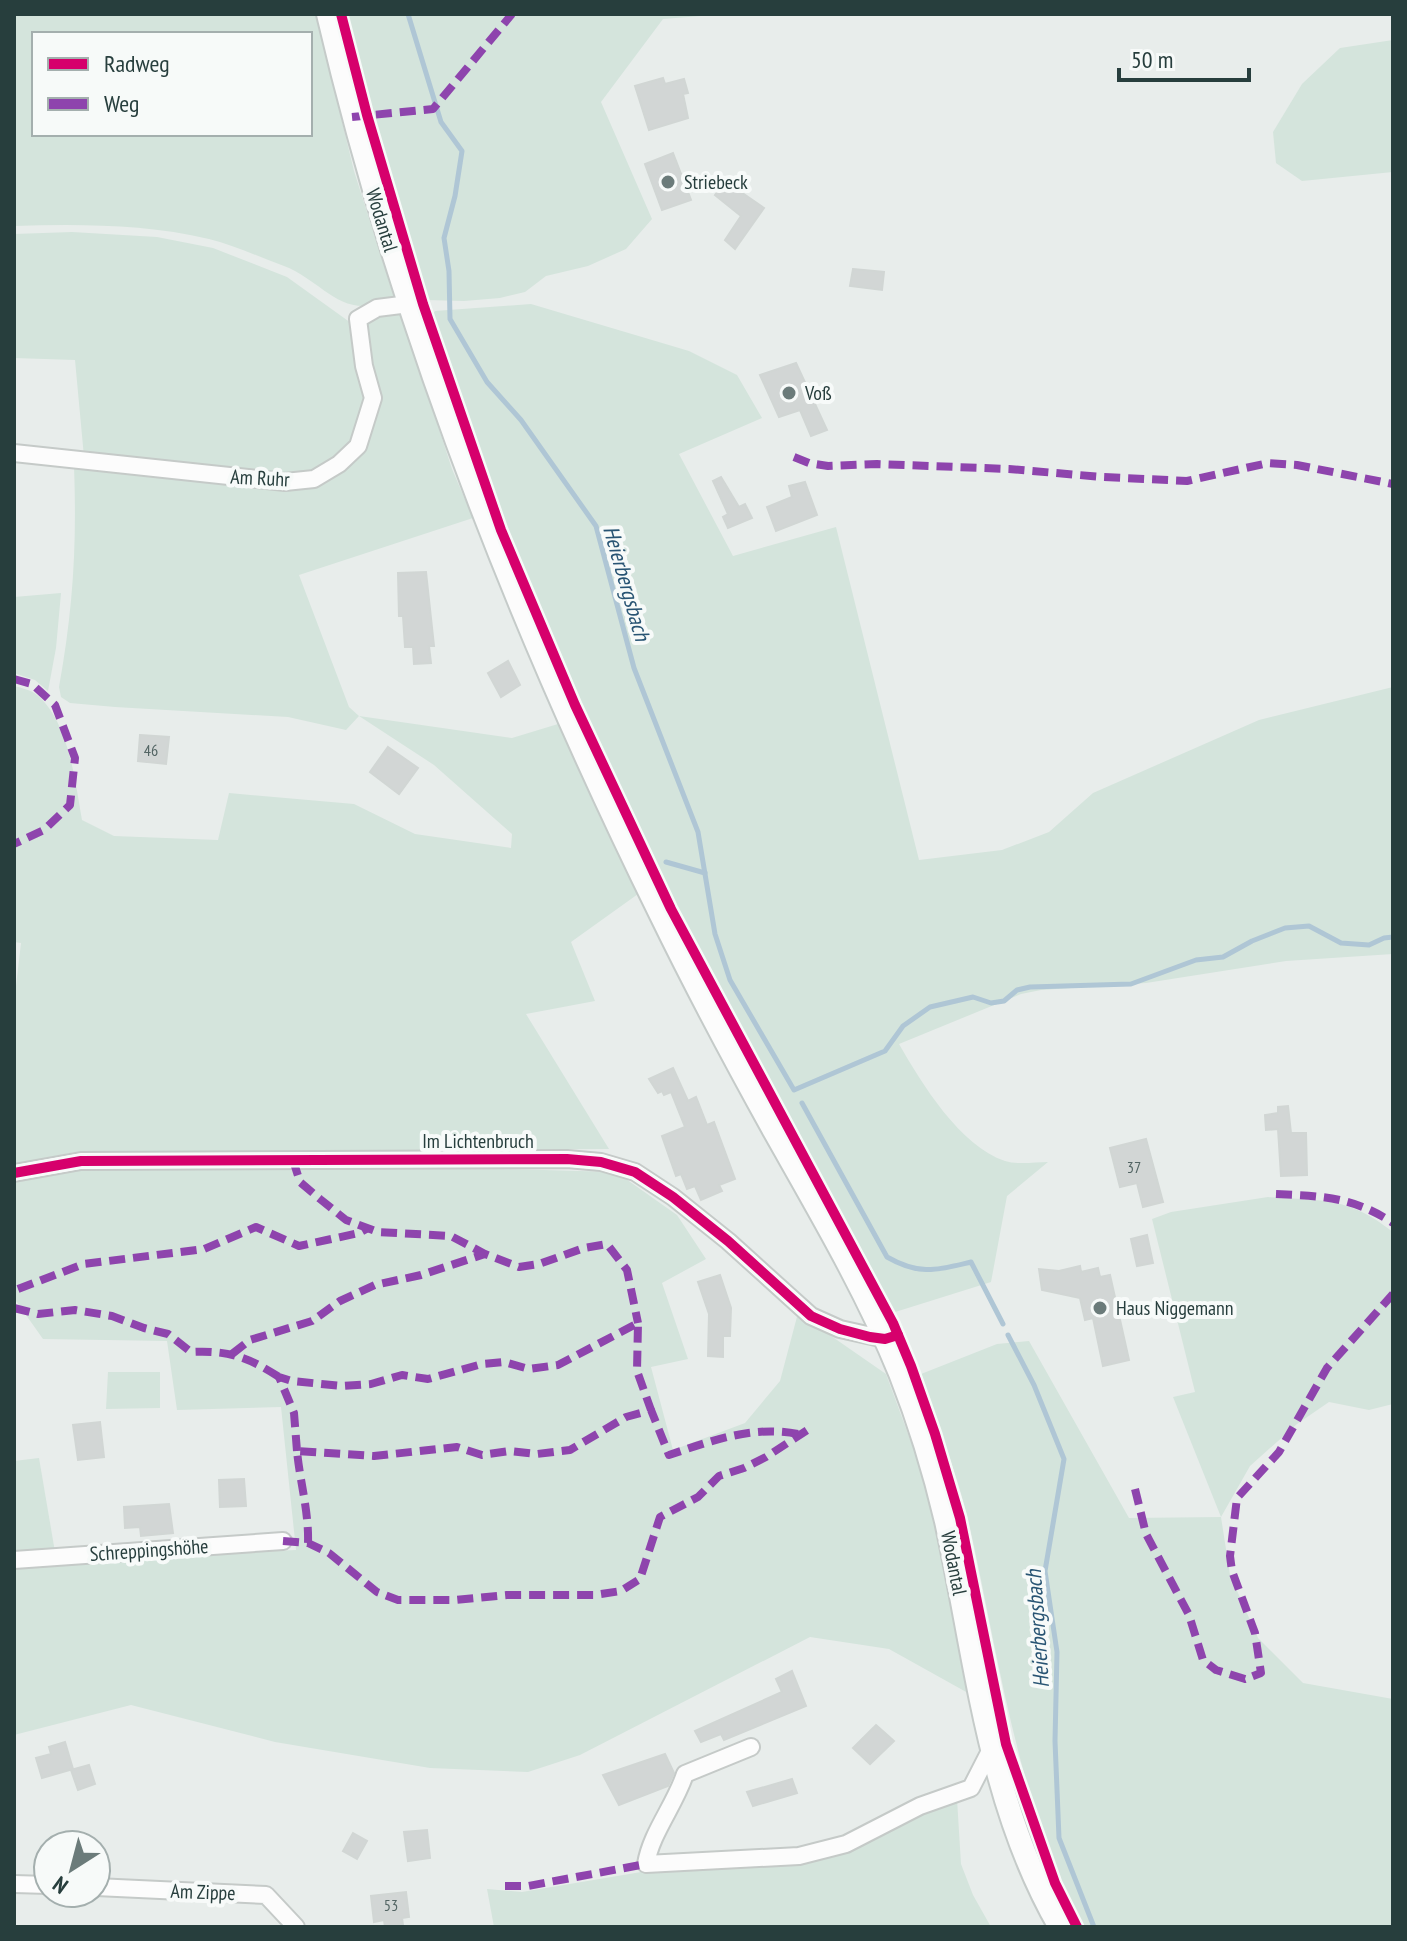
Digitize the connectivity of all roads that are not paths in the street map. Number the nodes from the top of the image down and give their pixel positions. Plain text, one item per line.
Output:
1 (328, 14) edge
2 (409, 304) junction
3 (14, 453) edge
4 (14, 1173) edge
5 (885, 1339) junction
6 (283, 1541) dead end
7 (14, 1560) edge
8 (751, 1747) dead end
9 (991, 1749) junction
10 (112, 1888) edge
11 (296, 1927) edge
12 (1060, 1927) edge

1 - 2 main road, Wodantal
2 - 3 street, Am Ruhr
2 - 5 main road, Wodantal
4 - 5 street, Im Lichtenbruch
5 - 9 main road, Wodantal
6 - 7 street, Schreppingshöhe
8 - 9 street
9 - 12 main road, Wodantal
10 - 11 street, Am Zippe

